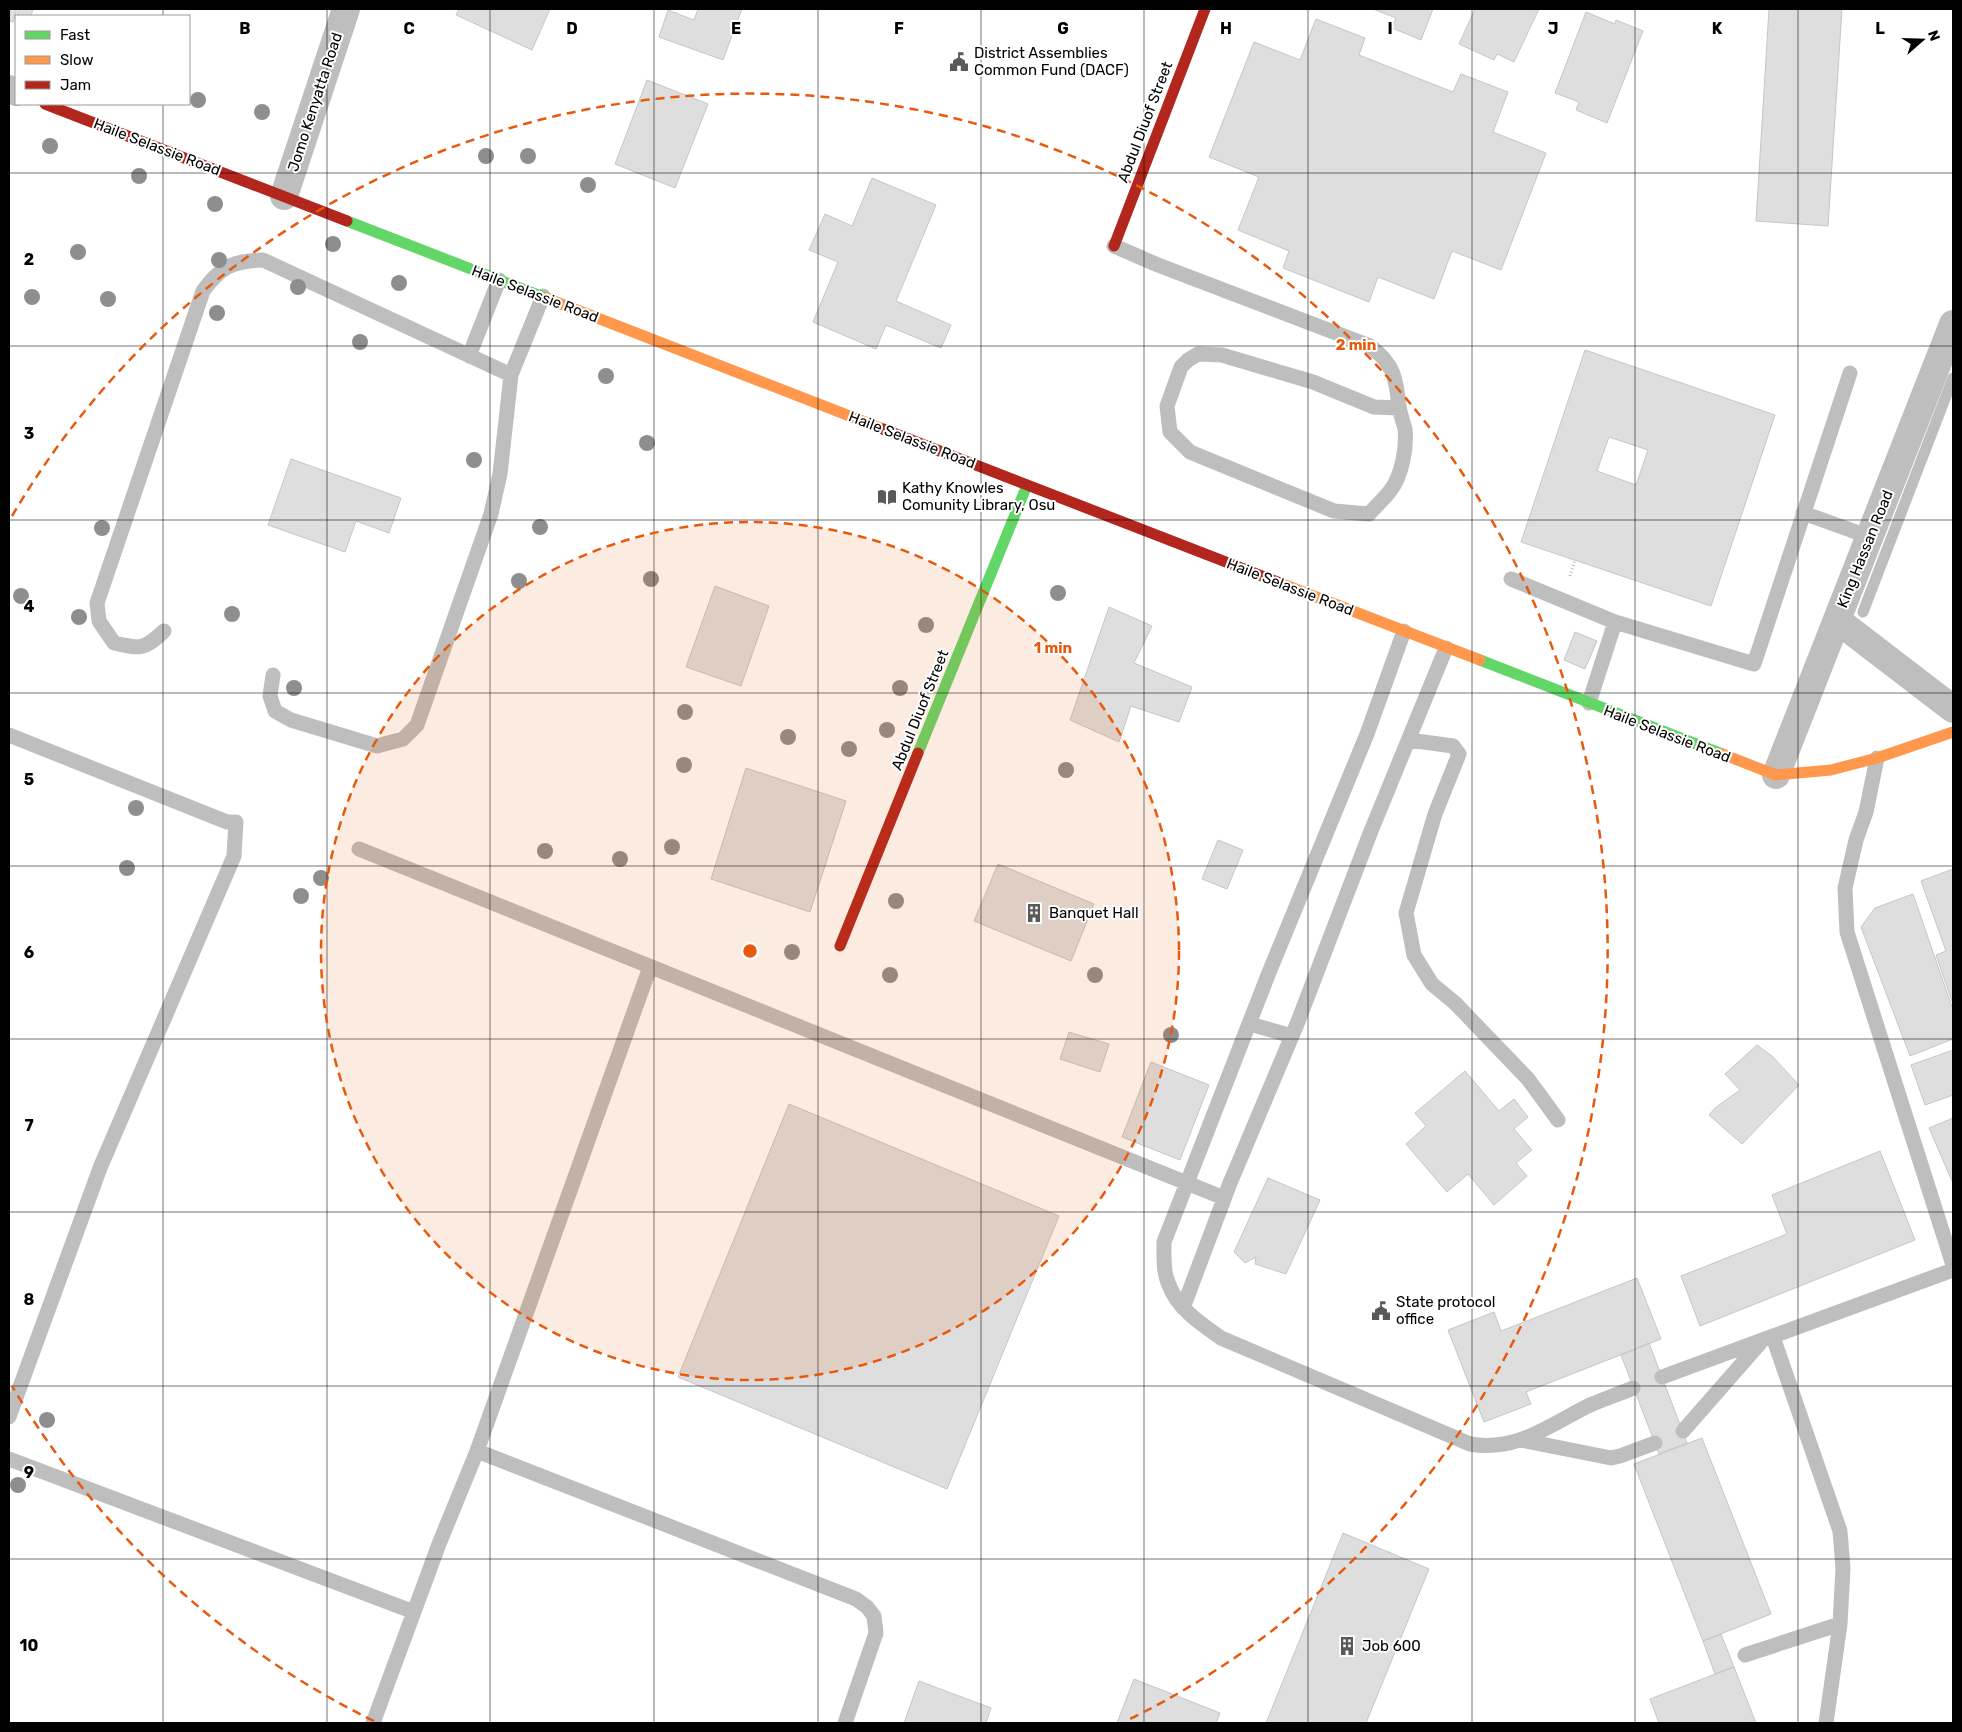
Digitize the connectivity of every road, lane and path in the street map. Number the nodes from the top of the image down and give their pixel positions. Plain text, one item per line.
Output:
1 (346, 9) edge
2 (1205, 9) edge
3 (49, 105) edge
4 (284, 196) junction
5 (1114, 246) joint
6 (500, 280) junction
7 (543, 296) junction
8 (1953, 324) edge
9 (469, 356) junction
10 (1850, 373) dead end
11 (511, 375) junction
12 (1399, 408) junction
13 (1027, 485) junction
14 (1803, 513) junction
15 (1870, 537) junction
16 (1511, 579) dead end
17 (1837, 620) junction
18 (1615, 622) junction
19 (164, 631) dead end
20 (1404, 631) junction
21 (1446, 648) junction
22 (273, 675) dead end
23 (1589, 703) junction
24 (1953, 709) edge
25 (1953, 732) edge
26 (9, 734) edge
27 (1409, 740) junction
28 (1878, 758) junction
29 (1776, 775) junction
30 (359, 849) dead end
31 (840, 946) dead end
32 (650, 967) junction
33 (1250, 1024) junction
34 (1292, 1036) junction
35 (1558, 1120) dead end
36 (1187, 1182) junction
37 (1224, 1198) junction
38 (1953, 1265) edge
39 (1953, 1270) edge
40 (1183, 1308) junction
41 (1768, 1338) junction
42 (1662, 1377) dead end
43 (1633, 1388) dead end
44 (9, 1417) edge
45 (1683, 1431) dead end
46 (1521, 1440) junction
47 (1655, 1443) dead end
48 (477, 1451) junction
49 (9, 1459) edge
50 (414, 1612) junction
51 (1840, 1624) junction
52 (1745, 1654) dead end
53 (372, 1723) edge
54 (845, 1723) edge
55 (1826, 1723) edge

1 - 4 street, Jomo Kenyatta Road
2 - 5 street, Abdul Diuof Street
3 - 4 street, Haile Selassie Road
4 - 6 street, Haile Selassie Road
5 - 12 lane
6 - 7 street, Haile Selassie Road
6 - 9 lane
7 - 11 lane
7 - 13 street, Haile Selassie Road
8 - 15 street, King Hassan Road
9 - 11 lane
9 - 19 lane
10 - 14 lane
11 - 22 lane
12 - 12 lane
13 - 20 street, Haile Selassie Road
13 - 31 street, Abdul Diuof Street
14 - 15 lane
14 - 18 lane
15 - 17 street, King Hassan Road
16 - 18 lane
17 - 24 street
17 - 29 street, King Hassan Road
18 - 23 lane
20 - 21 street, Haile Selassie Road
20 - 33 lane
21 - 23 street, Haile Selassie Road
21 - 27 lane
23 - 29 street, Haile Selassie Road
25 - 28 street, Haile Selassie Road
26 - 44 lane
27 - 34 lane
27 - 35 lane
28 - 29 street, Haile Selassie Road
28 - 38 lane
30 - 32 lane
32 - 36 lane
32 - 48 lane
33 - 34 lane
33 - 36 lane
34 - 37 lane
36 - 37 lane
36 - 40 lane
37 - 40 lane
39 - 41 lane
40 - 46 lane
41 - 42 lane
41 - 45 lane
41 - 51 lane
43 - 46 lane
46 - 47 lane
48 - 50 lane
48 - 54 lane
49 - 50 lane
50 - 53 lane
51 - 52 lane
51 - 55 lane

